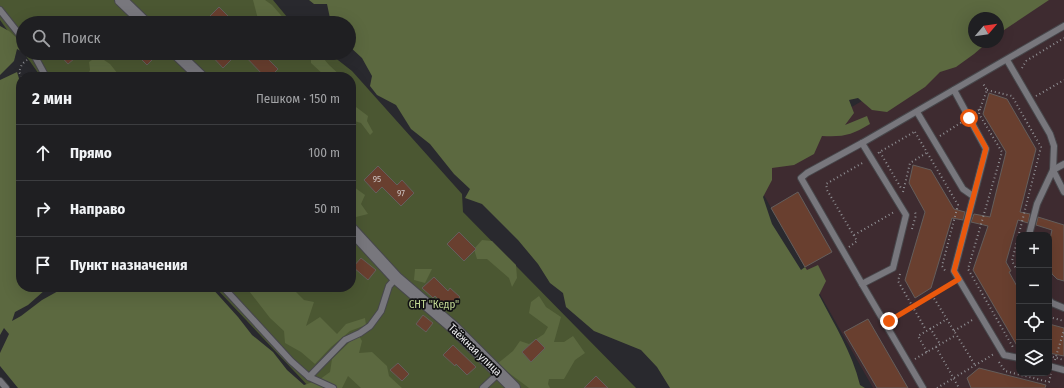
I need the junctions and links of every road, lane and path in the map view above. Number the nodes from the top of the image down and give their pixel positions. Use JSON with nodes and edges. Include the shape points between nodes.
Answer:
{"nodes":[{"id":1,"x":121,"y":0,"type":"edge"},
{"id":2,"x":0,"y":10,"type":"edge"},
{"id":3,"x":138,"y":16,"type":"edge"},
{"id":4,"x":1064,"y":26,"type":"edge"},
{"id":5,"x":16,"y":30,"type":"edge"},
{"id":6,"x":1064,"y":38,"type":"edge"},
{"id":7,"x":26,"y":60,"type":"edge"},
{"id":8,"x":38,"y":60,"type":"edge"},
{"id":9,"x":183,"y":60,"type":"edge"},
{"id":10,"x":1006,"y":60,"type":"junction"},
{"id":11,"x":1022,"y":69,"type":"dead end"},
{"id":12,"x":19,"y":72,"type":"edge"},
{"id":13,"x":44,"y":72,"type":"edge"},
{"id":14,"x":196,"y":72,"type":"edge"},
{"id":15,"x":1064,"y":80,"type":"edge"},
{"id":16,"x":954,"y":90,"type":"junction"},
{"id":17,"x":987,"y":90,"type":"dead end"},
{"id":18,"x":1033,"y":90,"type":"dead end"},
{"id":19,"x":1036,"y":96,"type":"junction"},
{"id":20,"x":1030,"y":100,"type":"junction"},
{"id":21,"x":980,"y":109,"type":"dead end"},
{"id":22,"x":916,"y":112,"type":"junction"},
{"id":23,"x":924,"y":125,"type":"junction"},
{"id":24,"x":915,"y":132,"type":"junction"},
{"id":25,"x":862,"y":143,"type":"junction"},
{"id":26,"x":928,"y":152,"type":"junction"},
{"id":27,"x":871,"y":158,"type":"junction"},
{"id":28,"x":863,"y":162,"type":"junction"},
{"id":29,"x":1064,"y":164,"type":"edge"},
{"id":30,"x":868,"y":165,"type":"dead end"},
{"id":31,"x":1053,"y":170,"type":"junction"},
{"id":32,"x":903,"y":192,"type":"dead end"},
{"id":33,"x":1064,"y":192,"type":"edge"},
{"id":34,"x":974,"y":196,"type":"junction"},
{"id":35,"x":898,"y":218,"type":"dead end"},
{"id":36,"x":1030,"y":232,"type":"edge"},
{"id":37,"x":356,"y":234,"type":"edge"},
{"id":38,"x":854,"y":235,"type":"junction"},
{"id":39,"x":848,"y":252,"type":"dead end"},
{"id":40,"x":1016,"y":268,"type":"edge"},
{"id":41,"x":949,"y":277,"type":"dead end"},
{"id":42,"x":396,"y":278,"type":"junction"},
{"id":43,"x":959,"y":279,"type":"junction"},
{"id":44,"x":952,"y":283,"type":"junction"},
{"id":45,"x":862,"y":284,"type":"junction"},
{"id":46,"x":956,"y":289,"type":"dead end"},
{"id":47,"x":228,"y":292,"type":"edge"},
{"id":48,"x":932,"y":295,"type":"junction"},
{"id":49,"x":1052,"y":303,"type":"edge"},
{"id":50,"x":1064,"y":308,"type":"edge"},
{"id":51,"x":1052,"y":318,"type":"edge"},
{"id":52,"x":946,"y":319,"type":"junction"},
{"id":53,"x":1064,"y":321,"type":"edge"},
{"id":54,"x":885,"y":323,"type":"junction"},
{"id":55,"x":977,"y":324,"type":"dead end"},
{"id":56,"x":930,"y":328,"type":"junction"},
{"id":57,"x":1064,"y":330,"type":"edge"},
{"id":58,"x":954,"y":331,"type":"junction"},
{"id":59,"x":956,"y":334,"type":"junction"},
{"id":60,"x":940,"y":344,"type":"junction"},
{"id":61,"x":936,"y":347,"type":"junction"},
{"id":62,"x":1016,"y":349,"type":"edge"},
{"id":63,"x":927,"y":352,"type":"junction"},
{"id":64,"x":1016,"y":357,"type":"edge"},
{"id":65,"x":1052,"y":357,"type":"edge"},
{"id":66,"x":1056,"y":358,"type":"junction"},
{"id":67,"x":1064,"y":360,"type":"edge"},
{"id":68,"x":912,"y":361,"type":"dead end"},
{"id":69,"x":975,"y":365,"type":"junction"},
{"id":70,"x":1052,"y":365,"type":"edge"},
{"id":71,"x":1052,"y":367,"type":"edge"},
{"id":72,"x":1064,"y":370,"type":"edge"},
{"id":73,"x":499,"y":373,"type":"junction"},
{"id":74,"x":1016,"y":374,"type":"edge"},
{"id":75,"x":1023,"y":376,"type":"edge"},
{"id":76,"x":1050,"y":376,"type":"edge"},
{"id":77,"x":309,"y":377,"type":"junction"},
{"id":78,"x":953,"y":378,"type":"junction"},
{"id":79,"x":0,"y":381,"type":"edge"},
{"id":80,"x":6,"y":388,"type":"edge"},
{"id":81,"x":333,"y":388,"type":"edge"},
{"id":82,"x":483,"y":388,"type":"edge"},
{"id":83,"x":514,"y":388,"type":"edge"},
{"id":84,"x":923,"y":388,"type":"edge"},
{"id":85,"x":937,"y":388,"type":"edge"},
{"id":86,"x":959,"y":388,"type":"edge"}],
"edges":[{"from":1,"to":3,"type":"street"},
{"from":2,"to":5,"type":"lane"},
{"from":4,"to":10,"type":"lane"},
{"from":6,"to":11,"type":"path","via":[[1026,61]]},
{"from":7,"to":12,"type":"path"},
{"from":8,"to":13,"type":"lane"},
{"from":9,"to":14,"type":"street"},
{"from":10,"to":16,"type":"lane"},
{"from":10,"to":20,"type":"lane"},
{"from":15,"to":19,"type":"path"},
{"from":16,"to":22,"type":"lane"},
{"from":16,"to":34,"type":"lane","via":[[986,148]]},
{"from":17,"to":40,"type":"path","via":[[1012,96],[1041,147],[1012,261]]},
{"from":18,"to":19,"type":"path"},
{"from":19,"to":20,"type":"path"},
{"from":20,"to":31,"type":"lane","via":[[1050,134],[1054,146]]},
{"from":21,"to":62,"type":"path","via":[[979,114],[1002,152],[968,269]]},
{"from":22,"to":23,"type":"lane"},
{"from":22,"to":25,"type":"lane"},
{"from":23,"to":24,"type":"path"},
{"from":23,"to":34,"type":"lane","via":[[963,189]]},
{"from":24,"to":26,"type":"path"},
{"from":24,"to":27,"type":"path"},
{"from":25,"to":27,"type":"lane"},
{"from":25,"to":45,"type":"lane","via":[[801,178]]},
{"from":26,"to":32,"type":"path","via":[[910,163]]},
{"from":26,"to":41,"type":"path","via":[[958,205],[942,266]]},
{"from":27,"to":28,"type":"path"},
{"from":27,"to":45,"type":"lane","via":[[906,215],[893,268]]},
{"from":28,"to":30,"type":"path"},
{"from":28,"to":38,"type":"path","via":[[826,184],[827,190]]},
{"from":29,"to":31,"type":"lane"},
{"from":31,"to":33,"type":"lane"},
{"from":31,"to":36,"type":"lane","via":[[1038,204]]},
{"from":34,"to":43,"type":"lane","via":[[954,271]]},
{"from":35,"to":38,"type":"path","via":[[894,212]]},
{"from":37,"to":42,"type":"street","name":"Таёжная улица"},
{"from":38,"to":39,"type":"path","via":[[857,241],[849,246]]},
{"from":42,"to":73,"type":"street","name":"Таёжная улица"},
{"from":42,"to":77,"type":"lane","via":[[390,286],[381,311],[370,326],[345,340]]},
{"from":43,"to":44,"type":"path"},
{"from":43,"to":64,"type":"lane","via":[[1004,355]]},
{"from":44,"to":46,"type":"path"},
{"from":44,"to":48,"type":"path"},
{"from":45,"to":54,"type":"lane"},
{"from":47,"to":77,"type":"lane"},
{"from":48,"to":52,"type":"path"},
{"from":48,"to":54,"type":"path"},
{"from":49,"to":50,"type":"lane"},
{"from":51,"to":53,"type":"path"},
{"from":52,"to":56,"type":"path"},
{"from":52,"to":58,"type":"path"},
{"from":54,"to":84,"type":"lane"},
{"from":55,"to":58,"type":"path","via":[[974,319]]},
{"from":56,"to":60,"type":"path"},
{"from":56,"to":63,"type":"path","via":[[918,336]]},
{"from":57,"to":66,"type":"path"},
{"from":58,"to":59,"type":"path"},
{"from":59,"to":60,"type":"path"},
{"from":59,"to":69,"type":"path"},
{"from":60,"to":61,"type":"path"},
{"from":61,"to":63,"type":"path"},
{"from":61,"to":78,"type":"path"},
{"from":63,"to":68,"type":"path"},
{"from":65,"to":66,"type":"path"},
{"from":66,"to":67,"type":"path"},
{"from":66,"to":70,"type":"path"},
{"from":69,"to":74,"type":"path","via":[[994,354],[1005,372]]},
{"from":69,"to":78,"type":"path"},
{"from":71,"to":72,"type":"lane"},
{"from":73,"to":82,"type":"lane"},
{"from":73,"to":83,"type":"street","name":"Таёжная улица"},
{"from":75,"to":76,"type":"path","via":[[1049,382]]},
{"from":77,"to":81,"type":"lane"},
{"from":78,"to":85,"type":"path"},
{"from":78,"to":86,"type":"path"},
{"from":79,"to":80,"type":"lane"}]}
